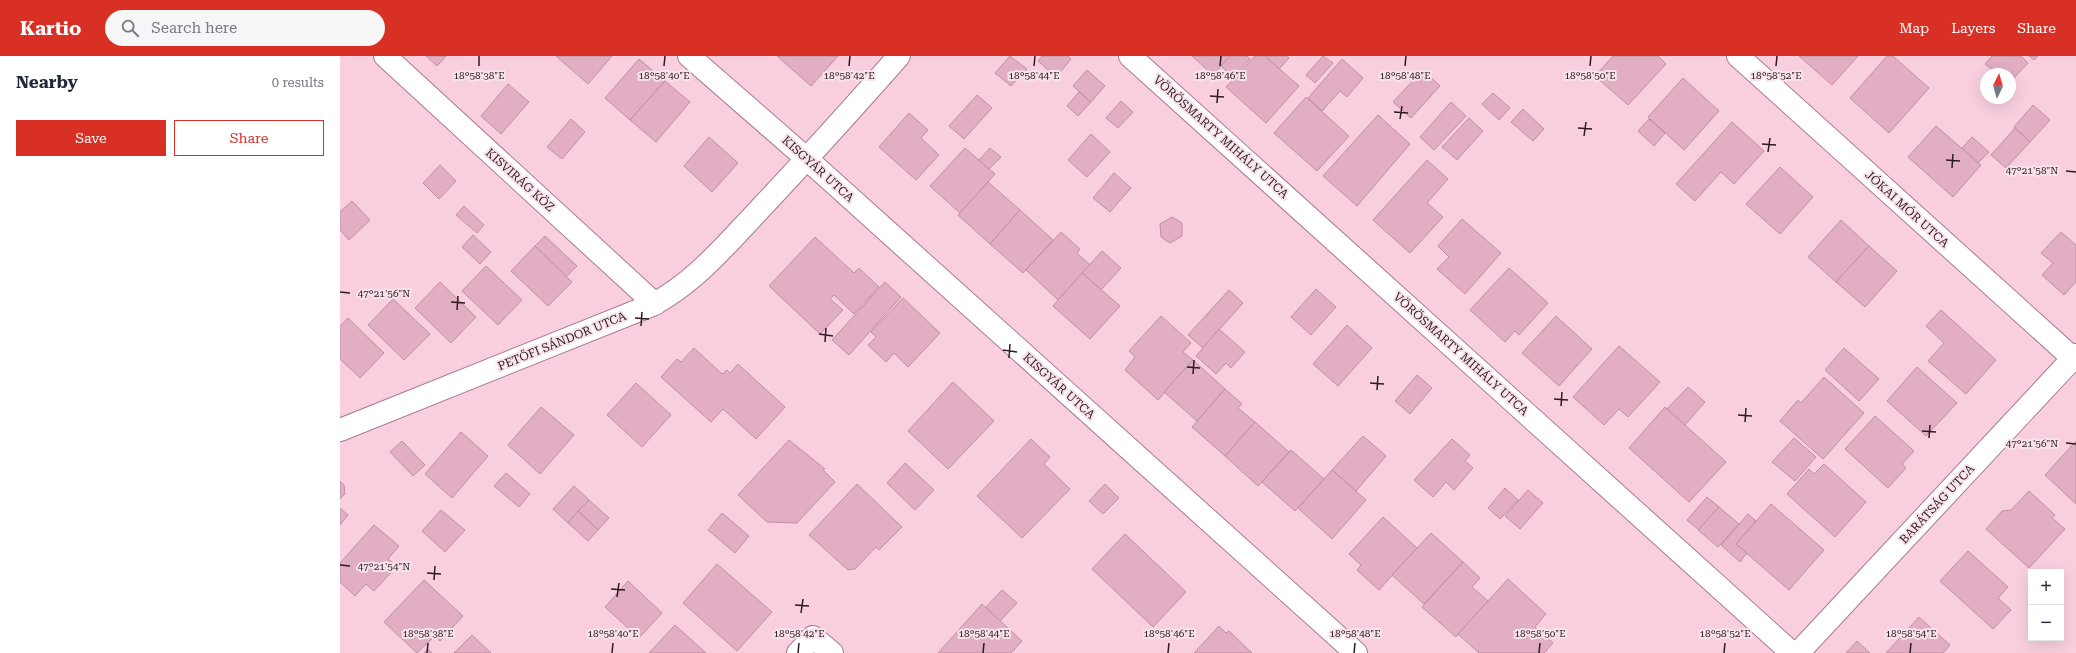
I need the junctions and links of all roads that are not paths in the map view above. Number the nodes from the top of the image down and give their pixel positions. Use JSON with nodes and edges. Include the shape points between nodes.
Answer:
{"nodes":[{"id":1,"x":385,"y":56,"type":"edge"},
{"id":2,"x":689,"y":56,"type":"edge"},
{"id":3,"x":900,"y":56,"type":"edge"},
{"id":4,"x":1130,"y":56,"type":"edge"},
{"id":5,"x":1738,"y":56,"type":"edge"},
{"id":6,"x":807,"y":159,"type":"junction"},
{"id":7,"x":656,"y":304,"type":"junction"},
{"id":8,"x":2075,"y":358,"type":"edge"},
{"id":9,"x":340,"y":430,"type":"edge"},
{"id":10,"x":798,"y":653,"type":"edge"},
{"id":11,"x":832,"y":653,"type":"edge"},
{"id":12,"x":1356,"y":653,"type":"edge"},
{"id":13,"x":1792,"y":653,"type":"edge"},
{"id":14,"x":1798,"y":653,"type":"edge"}],
"edges":[{"from":1,"to":7,"type":"street","name":"KISVIRÁG KÖZ"},
{"from":2,"to":6,"type":"street","name":"KISGYÁR UTCA"},
{"from":3,"to":6,"type":"street","name":"PETŐFI SÁNDOR UTCA"},
{"from":4,"to":13,"type":"street","name":"VÖRÖSMARTY MIHÁLY UTCA"},
{"from":5,"to":8,"type":"street","name":"JÓKAI MÓR UTCA"},
{"from":6,"to":7,"type":"street","name":"PETŐFI SÁNDOR UTCA","via":[[700,272],[679,290]]},
{"from":6,"to":12,"type":"street","name":"KISGYÁR UTCA"},
{"from":7,"to":9,"type":"street","name":"PETŐFI SÁNDOR UTCA"},
{"from":8,"to":14,"type":"street","name":"BARÁTSÁG UTCA"},
{"from":10,"to":11,"type":"street","via":[[813,637]]}]}
